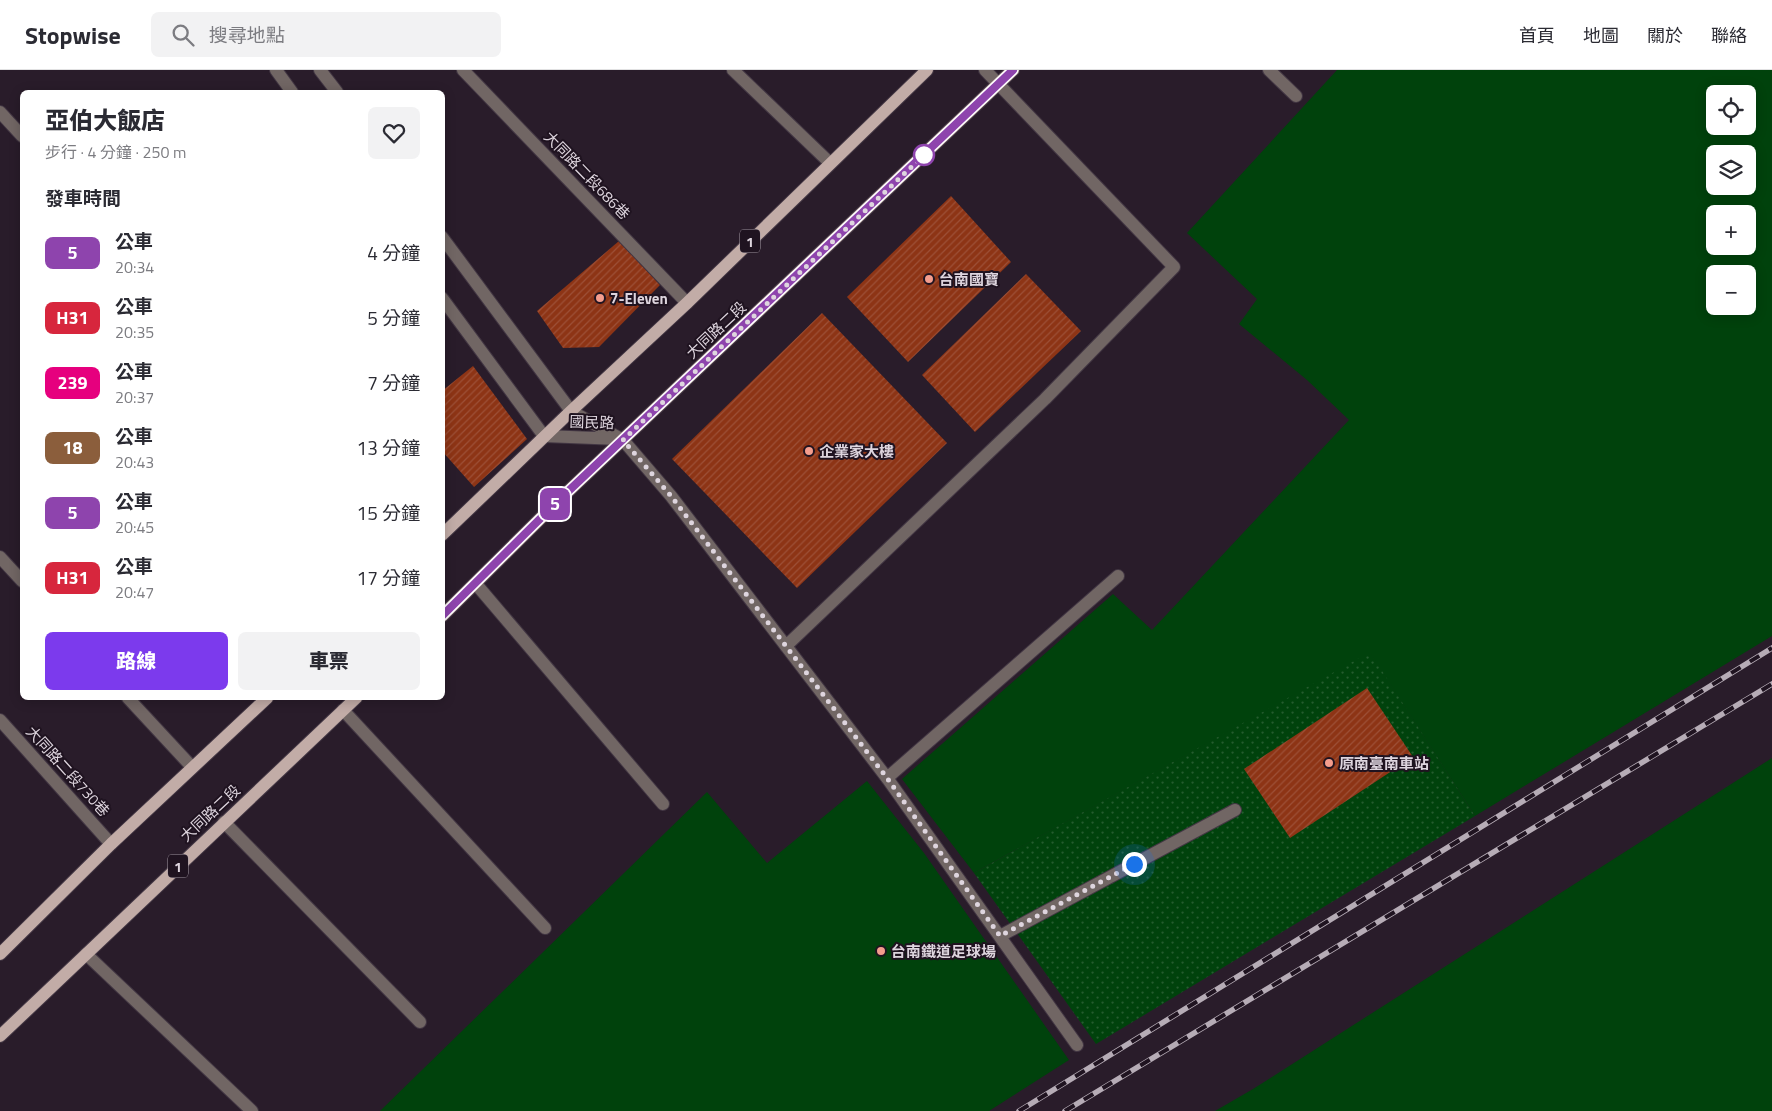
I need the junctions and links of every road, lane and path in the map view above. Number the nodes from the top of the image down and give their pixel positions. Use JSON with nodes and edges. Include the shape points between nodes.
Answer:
{"nodes":[{"id":1,"x":276,"y":70,"type":"edge"},
{"id":2,"x":320,"y":70,"type":"edge"},
{"id":3,"x":463,"y":70,"type":"edge"},
{"id":4,"x":733,"y":70,"type":"edge"},
{"id":5,"x":927,"y":70,"type":"edge"},
{"id":6,"x":985,"y":70,"type":"edge"},
{"id":7,"x":1013,"y":70,"type":"edge"},
{"id":8,"x":1269,"y":70,"type":"edge"},
{"id":9,"x":999,"y":84,"type":"junction"},
{"id":10,"x":291,"y":90,"type":"edge"},
{"id":11,"x":335,"y":90,"type":"edge"},
{"id":12,"x":1296,"y":96,"type":"dead end"},
{"id":13,"x":0,"y":112,"type":"edge"},
{"id":14,"x":20,"y":134,"type":"edge"},
{"id":15,"x":830,"y":163,"type":"junction"},
{"id":16,"x":445,"y":241,"type":"edge"},
{"id":17,"x":445,"y":302,"type":"edge"},
{"id":18,"x":687,"y":303,"type":"junction"},
{"id":19,"x":571,"y":411,"type":"junction"},
{"id":20,"x":544,"y":436,"type":"junction"},
{"id":21,"x":623,"y":440,"type":"junction"},
{"id":22,"x":445,"y":532,"type":"edge"},
{"id":23,"x":0,"y":557,"type":"edge"},
{"id":24,"x":1118,"y":576,"type":"dead end"},
{"id":25,"x":20,"y":580,"type":"edge"},
{"id":26,"x":476,"y":584,"type":"junction"},
{"id":27,"x":445,"y":613,"type":"edge"},
{"id":28,"x":786,"y":646,"type":"junction"},
{"id":29,"x":130,"y":700,"type":"edge"},
{"id":30,"x":266,"y":700,"type":"edge"},
{"id":31,"x":354,"y":700,"type":"edge"},
{"id":32,"x":343,"y":710,"type":"junction"},
{"id":33,"x":0,"y":720,"type":"edge"},
{"id":34,"x":192,"y":767,"type":"junction"},
{"id":35,"x":887,"y":778,"type":"junction"},
{"id":36,"x":663,"y":804,"type":"dead end"},
{"id":37,"x":1235,"y":810,"type":"dead end"},
{"id":38,"x":224,"y":822,"type":"junction"},
{"id":39,"x":111,"y":844,"type":"junction"},
{"id":40,"x":545,"y":928,"type":"dead end"},
{"id":41,"x":1000,"y":936,"type":"junction"},
{"id":42,"x":0,"y":954,"type":"edge"},
{"id":43,"x":86,"y":954,"type":"junction"},
{"id":44,"x":420,"y":1022,"type":"dead end"},
{"id":45,"x":0,"y":1036,"type":"edge"},
{"id":46,"x":1077,"y":1045,"type":"dead end"},
{"id":47,"x":252,"y":1111,"type":"edge"}],
"edges":[{"from":1,"to":10,"type":"street"},
{"from":2,"to":11,"type":"street"},
{"from":3,"to":18,"type":"street","name":"大同路二段686巷"},
{"from":4,"to":15,"type":"street"},
{"from":5,"to":15,"type":"main road","number":"1"},
{"from":6,"to":9,"type":"street"},
{"from":7,"to":9,"type":"main road","name":"大同路二段"},
{"from":8,"to":12,"type":"street"},
{"from":9,"to":21,"type":"main road","name":"大同路二段"},
{"from":9,"to":28,"type":"street","via":[[1174,267],[1045,399]]},
{"from":13,"to":14,"type":"street"},
{"from":15,"to":18,"type":"main road","number":"1"},
{"from":16,"to":19,"type":"street","name":"國民路"},
{"from":17,"to":20,"type":"street"},
{"from":18,"to":19,"type":"main road","number":"1"},
{"from":19,"to":20,"type":"main road","number":"1"},
{"from":19,"to":21,"type":"street","name":"國民路"},
{"from":20,"to":21,"type":"street","name":"國民路"},
{"from":20,"to":22,"type":"main road","number":"1"},
{"from":21,"to":26,"type":"main road","name":"大同路二段"},
{"from":21,"to":28,"type":"street","via":[[671,496]]},
{"from":23,"to":25,"type":"street"},
{"from":24,"to":35,"type":"street"},
{"from":26,"to":27,"type":"main road","name":"大同路二段"},
{"from":26,"to":36,"type":"street"},
{"from":28,"to":35,"type":"street"},
{"from":29,"to":34,"type":"street"},
{"from":30,"to":34,"type":"main road"},
{"from":31,"to":32,"type":"main road","name":"大同路二段","number":"1"},
{"from":32,"to":38,"type":"main road","name":"大同路二段","number":"1"},
{"from":32,"to":40,"type":"street"},
{"from":33,"to":39,"type":"street","name":"大同路二段730巷"},
{"from":34,"to":39,"type":"main road"},
{"from":35,"to":41,"type":"street"},
{"from":37,"to":41,"type":"street"},
{"from":38,"to":43,"type":"main road","name":"大同路二段","number":"1"},
{"from":38,"to":44,"type":"street"},
{"from":39,"to":42,"type":"main road"},
{"from":41,"to":46,"type":"street"},
{"from":43,"to":45,"type":"main road","name":"大同路二段","number":"1"},
{"from":43,"to":47,"type":"street"}]}
